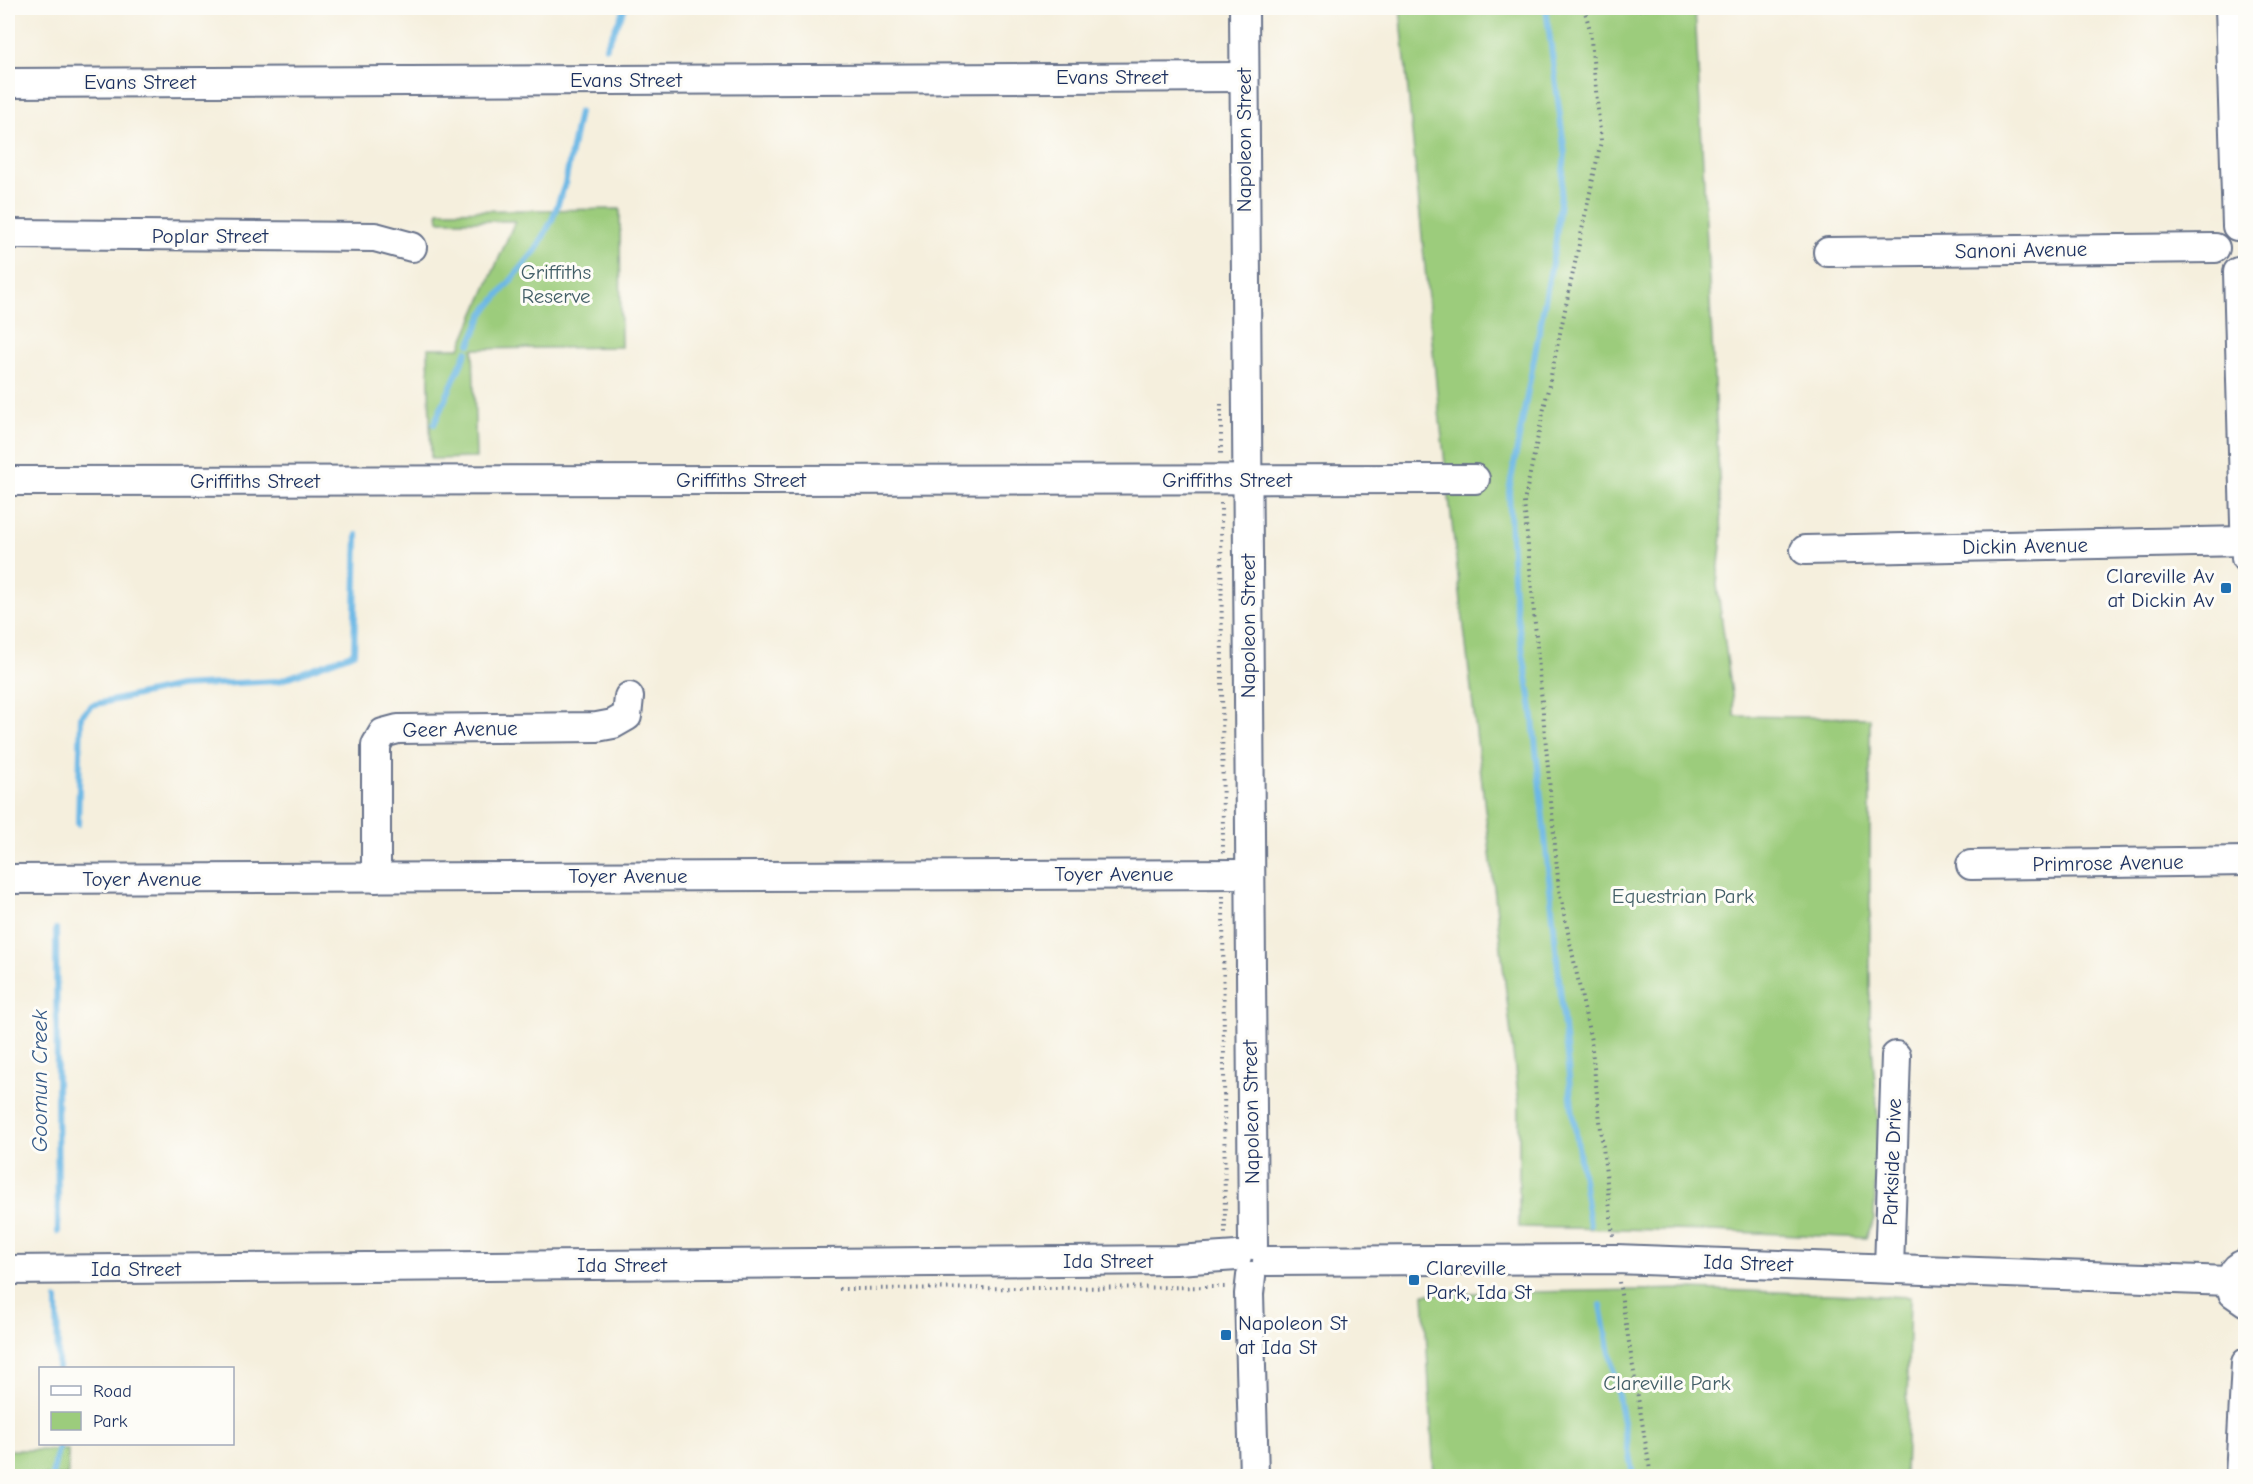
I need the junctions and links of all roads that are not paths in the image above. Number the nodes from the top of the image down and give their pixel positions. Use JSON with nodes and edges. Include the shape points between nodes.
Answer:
{"nodes":[{"id":1,"x":1244,"y":8,"type":"edge"},
{"id":2,"x":2230,"y":8,"type":"edge"},
{"id":3,"x":1244,"y":77,"type":"junction"},
{"id":4,"x":8,"y":83,"type":"edge"},
{"id":5,"x":2241,"y":227,"type":"edge"},
{"id":6,"x":8,"y":234,"type":"edge"},
{"id":7,"x":412,"y":246,"type":"dead end"},
{"id":8,"x":2215,"y":248,"type":"junction"},
{"id":9,"x":1828,"y":252,"type":"dead end"},
{"id":10,"x":2242,"y":272,"type":"edge"},
{"id":11,"x":1475,"y":479,"type":"dead end"},
{"id":12,"x":1234,"y":480,"type":"junction"},
{"id":13,"x":8,"y":481,"type":"edge"},
{"id":14,"x":2245,"y":541,"type":"edge"},
{"id":15,"x":1805,"y":550,"type":"dead end"},
{"id":16,"x":2246,"y":558,"type":"edge"},
{"id":17,"x":629,"y":697,"type":"dead end"},
{"id":18,"x":2246,"y":861,"type":"edge"},
{"id":19,"x":1971,"y":865,"type":"dead end"},
{"id":20,"x":1236,"y":874,"type":"junction"},
{"id":21,"x":376,"y":878,"type":"junction"},
{"id":22,"x":8,"y":879,"type":"edge"},
{"id":23,"x":1896,"y":1056,"type":"dead end"},
{"id":24,"x":1246,"y":1255,"type":"junction"},
{"id":25,"x":1889,"y":1268,"type":"junction"},
{"id":26,"x":8,"y":1270,"type":"edge"},
{"id":27,"x":2240,"y":1282,"type":"edge"},
{"id":28,"x":2246,"y":1363,"type":"edge"},
{"id":29,"x":1254,"y":1476,"type":"edge"},
{"id":30,"x":2240,"y":1476,"type":"edge"}],
"edges":[{"from":1,"to":3,"type":"street","name":"Napoleon Street"},
{"from":2,"to":5,"type":"street"},
{"from":3,"to":4,"type":"street","name":"Evans Street"},
{"from":3,"to":12,"type":"street","name":"Napoleon Street"},
{"from":5,"to":8,"type":"street","via":[[2219,235]]},
{"from":6,"to":7,"type":"street","name":"Poplar Street","via":[[375,237]]},
{"from":8,"to":9,"type":"street","name":"Sanoni Avenue"},
{"from":8,"to":10,"type":"street","via":[[2224,268]]},
{"from":10,"to":14,"type":"street"},
{"from":11,"to":12,"type":"street","name":"Griffiths Street"},
{"from":12,"to":13,"type":"street","name":"Griffiths Street"},
{"from":12,"to":20,"type":"street","name":"Napoleon Street"},
{"from":14,"to":15,"type":"street","name":"Dickin Avenue"},
{"from":14,"to":16,"type":"street"},
{"from":17,"to":21,"type":"street","name":"Geer Avenue","via":[[627,716],[597,727],[398,729],[383,733],[376,744]]},
{"from":18,"to":19,"type":"street","name":"Primrose Avenue"},
{"from":20,"to":21,"type":"street","name":"Toyer Avenue"},
{"from":20,"to":24,"type":"street","name":"Napoleon Street"},
{"from":21,"to":22,"type":"street","name":"Toyer Avenue"},
{"from":23,"to":25,"type":"street","name":"Parkside Drive"},
{"from":24,"to":25,"type":"street","name":"Ida Street","via":[[1615,1259]]},
{"from":24,"to":26,"type":"street","name":"Ida Street","via":[[1177,1260]]},
{"from":24,"to":29,"type":"street","name":"Napoleon Street"},
{"from":25,"to":27,"type":"street","name":"Ida Street"},
{"from":28,"to":30,"type":"street"}]}
